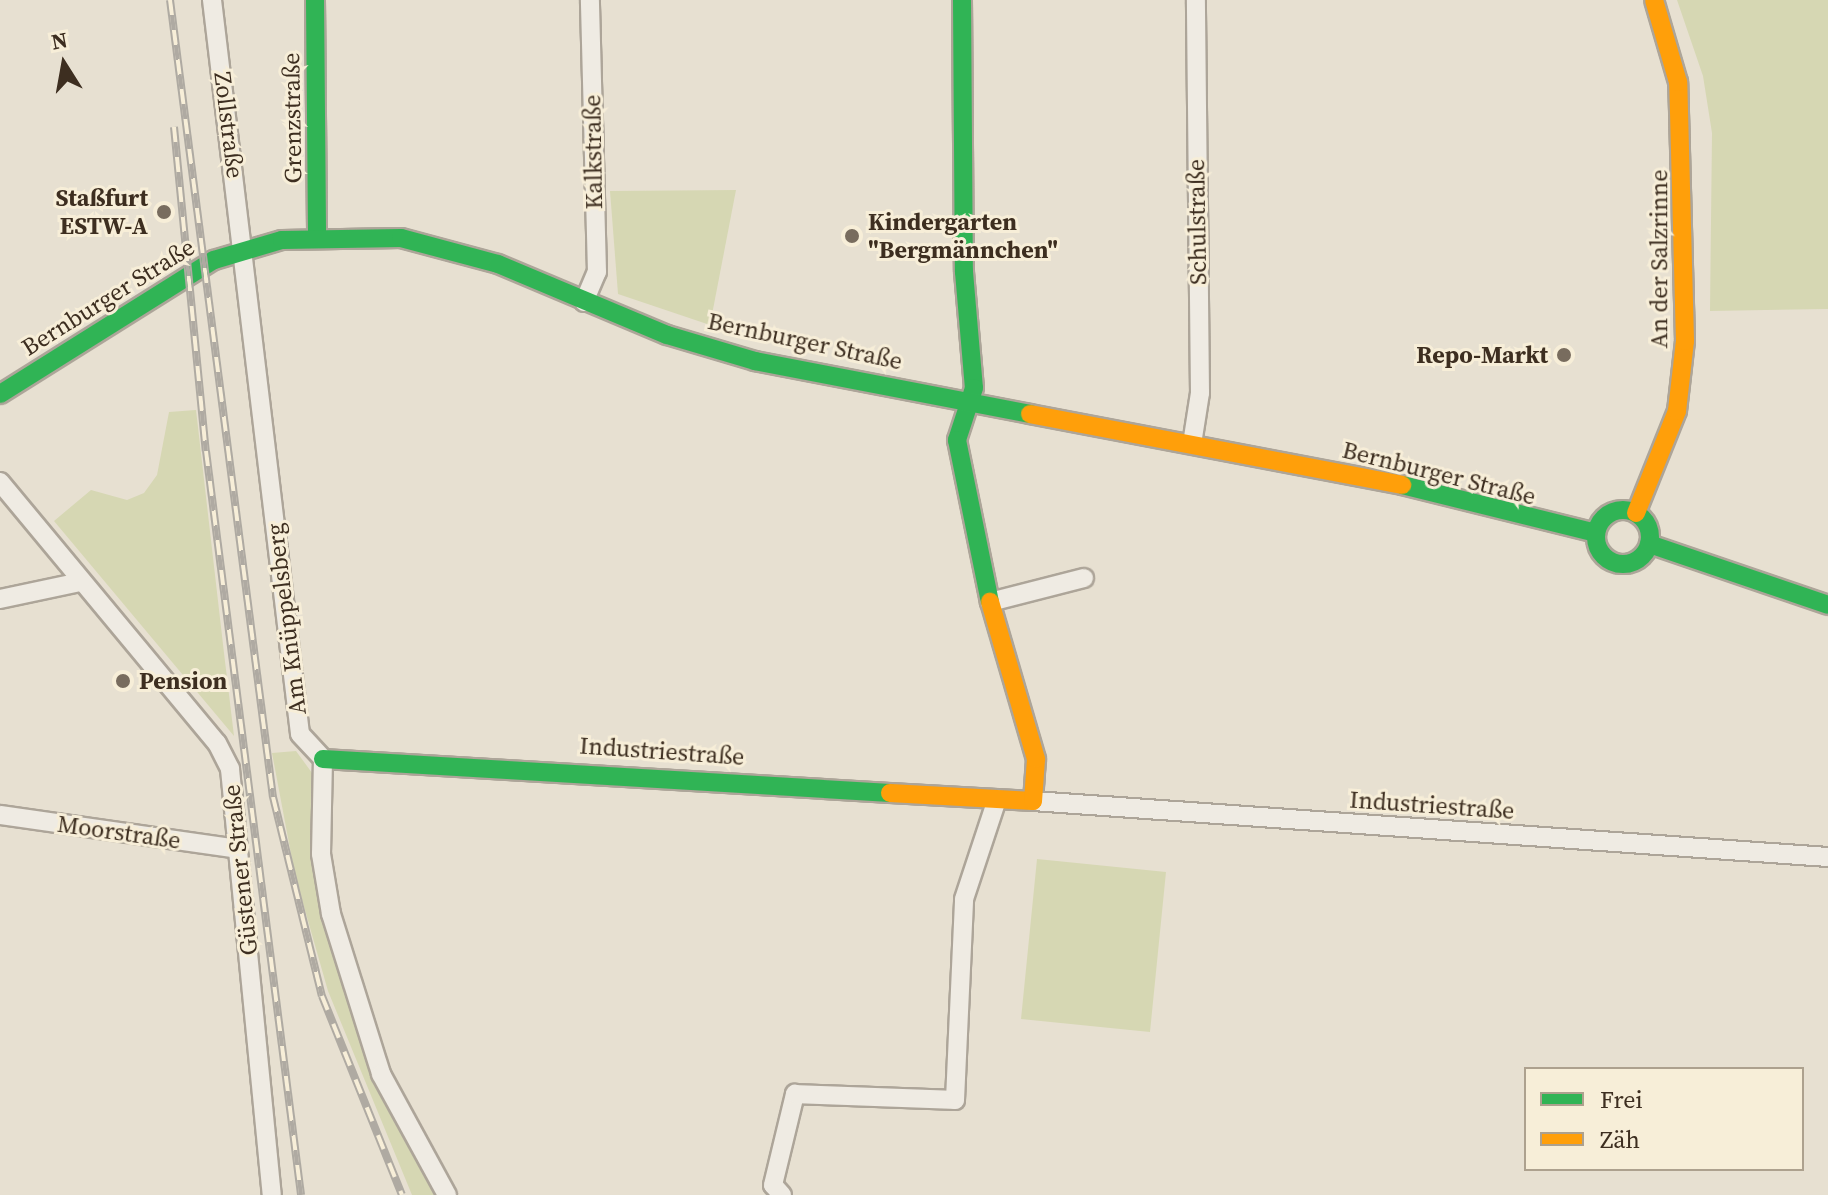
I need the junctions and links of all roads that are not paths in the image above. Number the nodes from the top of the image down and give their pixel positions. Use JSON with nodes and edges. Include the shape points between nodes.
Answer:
{"nodes":[{"id":1,"x":212,"y":0,"type":"edge"},
{"id":2,"x":315,"y":0,"type":"edge"},
{"id":3,"x":590,"y":0,"type":"edge"},
{"id":4,"x":962,"y":0,"type":"edge"},
{"id":5,"x":1196,"y":0,"type":"edge"},
{"id":6,"x":1654,"y":0,"type":"edge"},
{"id":7,"x":317,"y":236,"type":"junction"},
{"id":8,"x":241,"y":250,"type":"junction"},
{"id":9,"x":584,"y":302,"type":"junction"},
{"id":10,"x":0,"y":394,"type":"edge"},
{"id":11,"x":971,"y":399,"type":"junction"},
{"id":12,"x":1192,"y":444,"type":"junction"},
{"id":13,"x":0,"y":482,"type":"edge"},
{"id":14,"x":1636,"y":513,"type":"junction"},
{"id":15,"x":1596,"y":533,"type":"junction"},
{"id":16,"x":1649,"y":544,"type":"junction"},
{"id":17,"x":1084,"y":578,"type":"dead end"},
{"id":18,"x":80,"y":582,"type":"junction"},
{"id":19,"x":0,"y":599,"type":"edge"},
{"id":20,"x":990,"y":602,"type":"junction"},
{"id":21,"x":1828,"y":605,"type":"edge"},
{"id":22,"x":323,"y":759,"type":"junction"},
{"id":23,"x":997,"y":799,"type":"junction"},
{"id":24,"x":1033,"y":801,"type":"junction"},
{"id":25,"x":0,"y":815,"type":"edge"},
{"id":26,"x":238,"y":849,"type":"junction"},
{"id":27,"x":1828,"y":857,"type":"edge"},
{"id":28,"x":272,"y":1195,"type":"edge"},
{"id":29,"x":447,"y":1195,"type":"edge"},
{"id":30,"x":782,"y":1195,"type":"edge"}],
"edges":[{"from":1,"to":8,"type":"street","name":"Zollstraße"},
{"from":2,"to":7,"type":"main road","name":"Grenzstraße"},
{"from":3,"to":9,"type":"street","name":"Kalkstraße","via":[[597,272]]},
{"from":4,"to":11,"type":"main road"},
{"from":5,"to":12,"type":"street","name":"Schulstraße","via":[[1200,393]]},
{"from":6,"to":14,"type":"main road","name":"An der Salzrinne","via":[[1678,82],[1685,341],[1677,411]]},
{"from":7,"to":8,"type":"main road","name":"Bernburger Straße"},
{"from":7,"to":9,"type":"main road","name":"Bernburger Straße","via":[[443,246]]},
{"from":8,"to":10,"type":"main road","name":"Bernburger Straße","via":[[188,272]]},
{"from":8,"to":22,"type":"street","name":"Am Knüppelsberg","via":[[300,734]]},
{"from":9,"to":11,"type":"main road","name":"Bernburger Straße","via":[[755,361]]},
{"from":11,"to":12,"type":"main road","name":"Bernburger Straße"},
{"from":11,"to":20,"type":"main road","via":[[957,440]]},
{"from":12,"to":15,"type":"main road","name":"Bernburger Straße"},
{"from":13,"to":18,"type":"street","name":"Güstener Straße"},
{"from":14,"to":15,"type":"main road","via":[[1611,513]]},
{"from":14,"to":16,"type":"main road","via":[[1646,523]]},
{"from":15,"to":16,"type":"main road","via":[[1602,555],[1615,563],[1632,563]]},
{"from":16,"to":21,"type":"main road"},
{"from":17,"to":20,"type":"street"},
{"from":18,"to":19,"type":"street"},
{"from":18,"to":26,"type":"street","name":"Güstener Straße","via":[[217,743],[230,769]]},
{"from":20,"to":24,"type":"main road","via":[[1036,759]]},
{"from":22,"to":23,"type":"main road","name":"Industriestraße"},
{"from":22,"to":29,"type":"street","via":[[321,854],[353,997],[381,1074]]},
{"from":23,"to":24,"type":"main road","name":"Industriestraße"},
{"from":23,"to":30,"type":"street","via":[[964,899],[955,1100],[795,1094],[773,1185]]},
{"from":24,"to":27,"type":"street","name":"Industriestraße"},
{"from":25,"to":26,"type":"street","name":"Moorstraße"},
{"from":26,"to":28,"type":"street","name":"Güstener Straße"}]}
